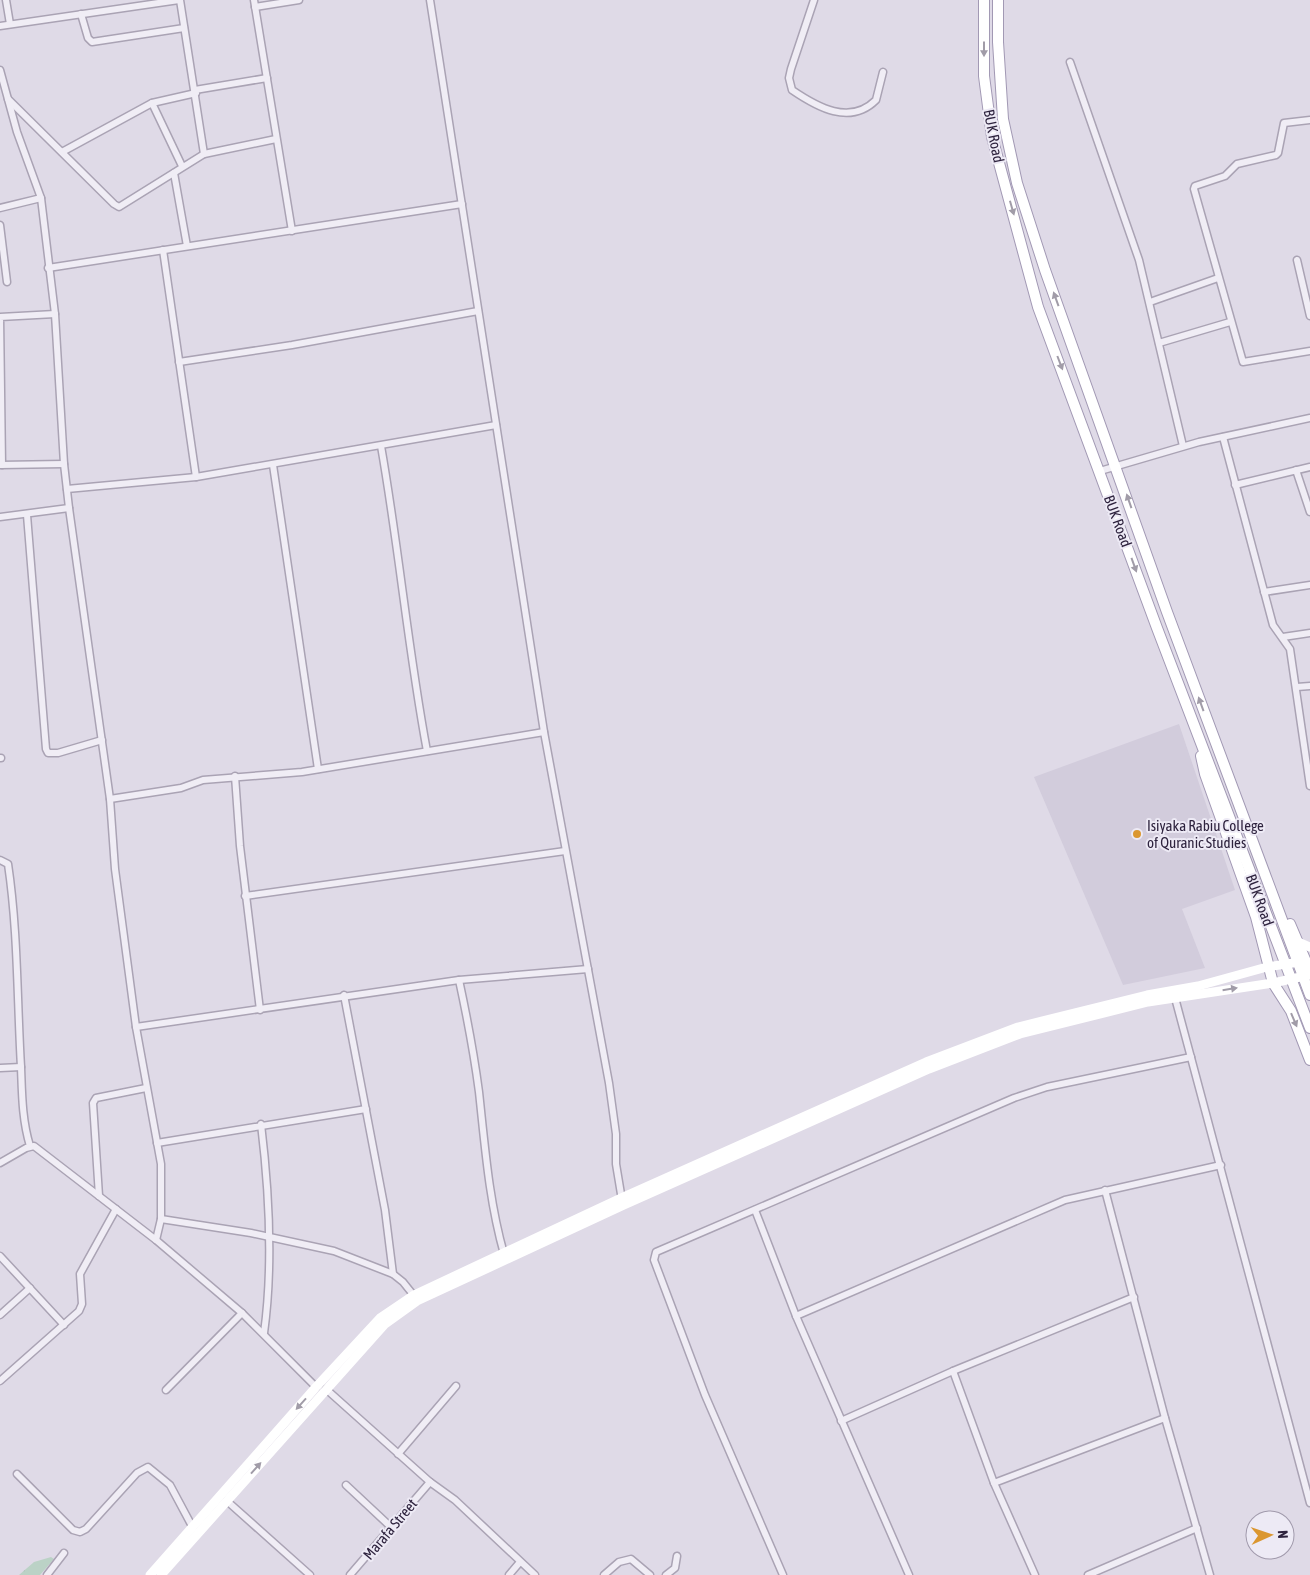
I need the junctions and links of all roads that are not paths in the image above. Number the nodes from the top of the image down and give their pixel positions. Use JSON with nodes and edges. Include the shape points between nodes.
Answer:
{"nodes":[{"id":1,"x":6,"y":0,"type":"edge"},
{"id":2,"x":180,"y":0,"type":"edge"},
{"id":3,"x":299,"y":0,"type":"edge"},
{"id":4,"x":430,"y":0,"type":"edge"},
{"id":5,"x":814,"y":0,"type":"edge"},
{"id":6,"x":984,"y":0,"type":"edge"},
{"id":7,"x":998,"y":0,"type":"edge"},
{"id":8,"x":254,"y":3,"type":"edge"},
{"id":9,"x":81,"y":14,"type":"junction"},
{"id":10,"x":10,"y":24,"type":"junction"},
{"id":11,"x":0,"y":26,"type":"edge"},
{"id":12,"x":184,"y":28,"type":"junction"},
{"id":13,"x":1070,"y":62,"type":"dead end"},
{"id":14,"x":0,"y":70,"type":"edge"},
{"id":15,"x":883,"y":72,"type":"dead end"},
{"id":16,"x":267,"y":78,"type":"junction"},
{"id":17,"x":196,"y":92,"type":"junction"},
{"id":18,"x":8,"y":98,"type":"junction"},
{"id":19,"x":152,"y":103,"type":"junction"},
{"id":20,"x":1310,"y":120,"type":"edge"},
{"id":21,"x":276,"y":139,"type":"junction"},
{"id":22,"x":62,"y":152,"type":"junction"},
{"id":23,"x":204,"y":154,"type":"junction"},
{"id":24,"x":182,"y":166,"type":"junction"},
{"id":25,"x":174,"y":173,"type":"junction"},
{"id":26,"x":42,"y":198,"type":"junction"},
{"id":27,"x":462,"y":204,"type":"junction"},
{"id":28,"x":0,"y":208,"type":"edge"},
{"id":29,"x":0,"y":225,"type":"edge"},
{"id":30,"x":292,"y":231,"type":"junction"},
{"id":31,"x":1,"y":234,"type":"edge"},
{"id":32,"x":188,"y":246,"type":"junction"},
{"id":33,"x":163,"y":250,"type":"junction"},
{"id":34,"x":1297,"y":260,"type":"dead end"},
{"id":35,"x":48,"y":268,"type":"junction"},
{"id":36,"x":1218,"y":278,"type":"junction"},
{"id":37,"x":7,"y":282,"type":"dead end"},
{"id":38,"x":1150,"y":302,"type":"junction"},
{"id":39,"x":478,"y":312,"type":"junction"},
{"id":40,"x":54,"y":314,"type":"junction"},
{"id":41,"x":1310,"y":316,"type":"edge"},
{"id":42,"x":1230,"y":322,"type":"junction"},
{"id":43,"x":1159,"y":343,"type":"junction"},
{"id":44,"x":1310,"y":351,"type":"edge"},
{"id":45,"x":180,"y":362,"type":"junction"},
{"id":46,"x":1310,"y":418,"type":"edge"},
{"id":47,"x":496,"y":425,"type":"junction"},
{"id":48,"x":1223,"y":437,"type":"junction"},
{"id":49,"x":382,"y":446,"type":"junction"},
{"id":50,"x":1183,"y":446,"type":"junction"},
{"id":51,"x":64,"y":464,"type":"junction"},
{"id":52,"x":1,"y":465,"type":"edge"},
{"id":53,"x":273,"y":465,"type":"junction"},
{"id":54,"x":1116,"y":465,"type":"junction"},
{"id":55,"x":1310,"y":467,"type":"edge"},
{"id":56,"x":1100,"y":470,"type":"junction"},
{"id":57,"x":1296,"y":470,"type":"junction"},
{"id":58,"x":196,"y":477,"type":"junction"},
{"id":59,"x":1235,"y":485,"type":"junction"},
{"id":60,"x":67,"y":489,"type":"junction"},
{"id":61,"x":69,"y":508,"type":"junction"},
{"id":62,"x":1310,"y":512,"type":"edge"},
{"id":63,"x":27,"y":515,"type":"junction"},
{"id":64,"x":0,"y":517,"type":"edge"},
{"id":65,"x":1310,"y":586,"type":"edge"},
{"id":66,"x":1264,"y":592,"type":"junction"},
{"id":67,"x":1310,"y":633,"type":"edge"},
{"id":68,"x":1283,"y":637,"type":"junction"},
{"id":69,"x":1310,"y":686,"type":"edge"},
{"id":70,"x":1297,"y":687,"type":"junction"},
{"id":71,"x":1209,"y":725,"type":"junction"},
{"id":72,"x":544,"y":732,"type":"junction"},
{"id":73,"x":102,"y":740,"type":"junction"},
{"id":74,"x":1202,"y":745,"type":"junction"},
{"id":75,"x":427,"y":751,"type":"junction"},
{"id":76,"x":318,"y":769,"type":"junction"},
{"id":77,"x":235,"y":776,"type":"junction"},
{"id":78,"x":1310,"y":786,"type":"edge"},
{"id":79,"x":110,"y":798,"type":"junction"},
{"id":80,"x":566,"y":851,"type":"junction"},
{"id":81,"x":0,"y":860,"type":"edge"},
{"id":82,"x":245,"y":896,"type":"junction"},
{"id":83,"x":1298,"y":942,"type":"junction"},
{"id":84,"x":1310,"y":947,"type":"edge"},
{"id":85,"x":1309,"y":964,"type":"edge"},
{"id":86,"x":1267,"y":968,"type":"junction"},
{"id":87,"x":588,"y":969,"type":"junction"},
{"id":88,"x":1310,"y":975,"type":"edge"},
{"id":89,"x":460,"y":980,"type":"junction"},
{"id":90,"x":1273,"y":983,"type":"junction"},
{"id":91,"x":1174,"y":994,"type":"junction"},
{"id":92,"x":344,"y":995,"type":"junction"},
{"id":93,"x":1310,"y":995,"type":"edge"},
{"id":94,"x":260,"y":1010,"type":"junction"},
{"id":95,"x":136,"y":1027,"type":"junction"},
{"id":96,"x":1310,"y":1028,"type":"edge"},
{"id":97,"x":1192,"y":1057,"type":"junction"},
{"id":98,"x":1310,"y":1060,"type":"edge"},
{"id":99,"x":21,"y":1067,"type":"junction"},
{"id":100,"x":0,"y":1068,"type":"edge"},
{"id":101,"x":146,"y":1088,"type":"junction"},
{"id":102,"x":366,"y":1109,"type":"junction"},
{"id":103,"x":261,"y":1124,"type":"junction"},
{"id":104,"x":157,"y":1143,"type":"junction"},
{"id":105,"x":30,"y":1146,"type":"junction"},
{"id":106,"x":0,"y":1163,"type":"edge"},
{"id":107,"x":1221,"y":1165,"type":"junction"},
{"id":108,"x":1104,"y":1190,"type":"junction"},
{"id":109,"x":99,"y":1196,"type":"junction"},
{"id":110,"x":623,"y":1202,"type":"junction"},
{"id":111,"x":116,"y":1209,"type":"junction"},
{"id":112,"x":755,"y":1210,"type":"junction"},
{"id":113,"x":161,"y":1219,"type":"junction"},
{"id":114,"x":267,"y":1237,"type":"junction"},
{"id":115,"x":156,"y":1240,"type":"junction"},
{"id":116,"x":504,"y":1254,"type":"junction"},
{"id":117,"x":0,"y":1256,"type":"edge"},
{"id":118,"x":393,"y":1274,"type":"junction"},
{"id":119,"x":30,"y":1288,"type":"junction"},
{"id":120,"x":416,"y":1298,"type":"junction"},
{"id":121,"x":1134,"y":1298,"type":"junction"},
{"id":122,"x":242,"y":1313,"type":"junction"},
{"id":123,"x":0,"y":1315,"type":"edge"},
{"id":124,"x":796,"y":1316,"type":"junction"},
{"id":125,"x":64,"y":1325,"type":"junction"},
{"id":126,"x":264,"y":1333,"type":"junction"},
{"id":127,"x":952,"y":1371,"type":"junction"},
{"id":128,"x":0,"y":1381,"type":"edge"},
{"id":129,"x":456,"y":1386,"type":"dead end"},
{"id":130,"x":321,"y":1388,"type":"junction"},
{"id":131,"x":166,"y":1390,"type":"dead end"},
{"id":132,"x":1164,"y":1418,"type":"junction"},
{"id":133,"x":842,"y":1421,"type":"junction"},
{"id":134,"x":398,"y":1454,"type":"junction"},
{"id":135,"x":17,"y":1474,"type":"dead end"},
{"id":136,"x":430,"y":1482,"type":"junction"},
{"id":137,"x":994,"y":1483,"type":"junction"},
{"id":138,"x":346,"y":1485,"type":"dead end"},
{"id":139,"x":227,"y":1501,"type":"junction"},
{"id":140,"x":1310,"y":1503,"type":"edge"},
{"id":141,"x":193,"y":1528,"type":"junction"},
{"id":142,"x":392,"y":1528,"type":"junction"},
{"id":143,"x":1197,"y":1528,"type":"junction"},
{"id":144,"x":64,"y":1553,"type":"dead end"},
{"id":145,"x":174,"y":1555,"type":"junction"},
{"id":146,"x":677,"y":1556,"type":"dead end"},
{"id":147,"x":520,"y":1562,"type":"junction"},
{"id":148,"x":47,"y":1575,"type":"edge"},
{"id":149,"x":150,"y":1575,"type":"edge"},
{"id":150,"x":160,"y":1575,"type":"edge"},
{"id":151,"x":310,"y":1575,"type":"edge"},
{"id":152,"x":350,"y":1575,"type":"edge"},
{"id":153,"x":508,"y":1575,"type":"edge"},
{"id":154,"x":535,"y":1575,"type":"edge"},
{"id":155,"x":604,"y":1575,"type":"edge"},
{"id":156,"x":650,"y":1575,"type":"edge"},
{"id":157,"x":666,"y":1575,"type":"edge"},
{"id":158,"x":783,"y":1575,"type":"edge"},
{"id":159,"x":909,"y":1575,"type":"edge"},
{"id":160,"x":1035,"y":1575,"type":"edge"},
{"id":161,"x":1088,"y":1575,"type":"edge"},
{"id":162,"x":1210,"y":1575,"type":"edge"}],
"edges":[{"from":1,"to":10,"type":"street"},
{"from":2,"to":9,"type":"street"},
{"from":2,"to":12,"type":"street"},
{"from":3,"to":8,"type":"street"},
{"from":4,"to":27,"type":"street"},
{"from":5,"to":15,"type":"street","via":[[791,68],[789,82],[792,90],[826,110],[858,112],[876,100]]},
{"from":6,"to":56,"type":"main road","name":"BUK Road","one_way":true,"via":[[984,76],[992,137],[1038,307]]},
{"from":54,"to":7,"type":"main road","name":"BUK Road","one_way":true,"via":[[1017,183],[1004,119]]},
{"from":8,"to":16,"type":"street"},
{"from":9,"to":10,"type":"street"},
{"from":9,"to":12,"type":"street","via":[[92,42]]},
{"from":10,"to":11,"type":"street"},
{"from":12,"to":17,"type":"street"},
{"from":13,"to":38,"type":"street","via":[[1139,260]]},
{"from":14,"to":18,"type":"street"},
{"from":16,"to":17,"type":"street"},
{"from":16,"to":21,"type":"street"},
{"from":17,"to":19,"type":"street"},
{"from":17,"to":23,"type":"street"},
{"from":18,"to":22,"type":"street"},
{"from":18,"to":26,"type":"street"},
{"from":19,"to":22,"type":"street"},
{"from":19,"to":24,"type":"street"},
{"from":20,"to":36,"type":"street","via":[[1284,123],[1276,155],[1237,164],[1225,176],[1195,186]]},
{"from":21,"to":23,"type":"street"},
{"from":21,"to":30,"type":"street"},
{"from":22,"to":25,"type":"street","via":[[119,207]]},
{"from":23,"to":24,"type":"street"},
{"from":24,"to":25,"type":"street"},
{"from":25,"to":32,"type":"street"},
{"from":26,"to":28,"type":"street"},
{"from":26,"to":35,"type":"street"},
{"from":27,"to":30,"type":"street"},
{"from":27,"to":39,"type":"street"},
{"from":29,"to":31,"type":"street"},
{"from":30,"to":32,"type":"street"},
{"from":31,"to":37,"type":"street"},
{"from":32,"to":33,"type":"street"},
{"from":33,"to":35,"type":"street"},
{"from":33,"to":45,"type":"street"},
{"from":34,"to":41,"type":"street"},
{"from":35,"to":40,"type":"street"},
{"from":36,"to":38,"type":"street"},
{"from":36,"to":42,"type":"street"},
{"from":38,"to":43,"type":"street"},
{"from":39,"to":45,"type":"street","via":[[292,346]]},
{"from":39,"to":47,"type":"street"},
{"from":40,"to":51,"type":"street"},
{"from":40,"to":52,"type":"street","via":[[0,317]]},
{"from":42,"to":43,"type":"street"},
{"from":42,"to":44,"type":"street","via":[[1243,362]]},
{"from":43,"to":50,"type":"street"},
{"from":45,"to":58,"type":"street"},
{"from":46,"to":48,"type":"street"},
{"from":47,"to":49,"type":"street"},
{"from":47,"to":72,"type":"street"},
{"from":48,"to":50,"type":"street"},
{"from":48,"to":59,"type":"street"},
{"from":49,"to":53,"type":"street"},
{"from":49,"to":75,"type":"street"},
{"from":50,"to":54,"type":"street"},
{"from":51,"to":52,"type":"street"},
{"from":51,"to":60,"type":"street"},
{"from":53,"to":58,"type":"street"},
{"from":53,"to":76,"type":"street"},
{"from":54,"to":56,"type":"street"},
{"from":71,"to":54,"type":"main road","name":"BUK Road","one_way":true},
{"from":55,"to":57,"type":"street"},
{"from":56,"to":74,"type":"main road","name":"BUK Road","one_way":true},
{"from":57,"to":59,"type":"street"},
{"from":57,"to":62,"type":"street"},
{"from":58,"to":60,"type":"street"},
{"from":59,"to":66,"type":"street"},
{"from":60,"to":61,"type":"street"},
{"from":61,"to":63,"type":"street"},
{"from":61,"to":73,"type":"street"},
{"from":63,"to":64,"type":"street"},
{"from":63,"to":73,"type":"street","via":[[46,749],[48,753],[58,753]]},
{"from":65,"to":66,"type":"street"},
{"from":66,"to":68,"type":"street","via":[[1273,625]]},
{"from":67,"to":68,"type":"street"},
{"from":68,"to":70,"type":"street","via":[[1290,649]]},
{"from":69,"to":70,"type":"street"},
{"from":70,"to":78,"type":"street"},
{"from":71,"to":83,"type":"main road","via":[[1218,739]]},
{"from":71,"to":93,"type":"main road","name":"BUK Road"},
{"from":72,"to":75,"type":"street"},
{"from":72,"to":80,"type":"street"},
{"from":73,"to":79,"type":"street"},
{"from":74,"to":86,"type":"main road","via":[[1205,774],[1256,917]]},
{"from":74,"to":96,"type":"main road","name":"BUK Road"},
{"from":75,"to":76,"type":"street"},
{"from":76,"to":77,"type":"street"},
{"from":77,"to":79,"type":"street"},
{"from":77,"to":82,"type":"street"},
{"from":79,"to":95,"type":"street","via":[[115,869]]},
{"from":80,"to":82,"type":"street"},
{"from":80,"to":87,"type":"street"},
{"from":81,"to":99,"type":"street","via":[[8,864],[14,902]]},
{"from":82,"to":94,"type":"street"},
{"from":83,"to":84,"type":"main road"},
{"from":83,"to":85,"type":"main road"},
{"from":85,"to":86,"type":"main road","bridge":true},
{"from":86,"to":90,"type":"main road"},
{"from":86,"to":91,"type":"main road"},
{"from":87,"to":89,"type":"street"},
{"from":87,"to":110,"type":"street","via":[[616,1134],[616,1164]]},
{"from":88,"to":90,"type":"main road","bridge":true},
{"from":89,"to":92,"type":"street"},
{"from":89,"to":116,"type":"street","via":[[473,1050],[493,1207]]},
{"from":91,"to":90,"type":"main road","one_way":true},
{"from":90,"to":98,"type":"main road","one_way":true,"via":[[1291,1011]]},
{"from":91,"to":97,"type":"street"},
{"from":91,"to":110,"type":"main road","via":[[1082,1010],[1018,1027],[926,1062]]},
{"from":92,"to":94,"type":"street"},
{"from":92,"to":102,"type":"street"},
{"from":94,"to":95,"type":"street"},
{"from":95,"to":101,"type":"street"},
{"from":97,"to":107,"type":"street"},
{"from":97,"to":112,"type":"street","via":[[1047,1087],[928,1134]]},
{"from":99,"to":100,"type":"street"},
{"from":99,"to":105,"type":"street","via":[[24,1121]]},
{"from":101,"to":104,"type":"street"},
{"from":101,"to":109,"type":"street","via":[[96,1098],[93,1103]]},
{"from":102,"to":103,"type":"street"},
{"from":102,"to":118,"type":"street"},
{"from":103,"to":104,"type":"street"},
{"from":103,"to":114,"type":"street","via":[[268,1208]]},
{"from":104,"to":113,"type":"street","via":[[161,1164]]},
{"from":105,"to":106,"type":"street"},
{"from":105,"to":109,"type":"street"},
{"from":107,"to":108,"type":"street"},
{"from":107,"to":140,"type":"street"},
{"from":108,"to":121,"type":"street"},
{"from":108,"to":124,"type":"street","via":[[1066,1200]]},
{"from":109,"to":111,"type":"street"},
{"from":110,"to":116,"type":"main road"},
{"from":110,"to":120,"type":"main road"},
{"from":111,"to":115,"type":"street"},
{"from":111,"to":125,"type":"street","via":[[80,1274],[82,1304],[79,1312]]},
{"from":112,"to":124,"type":"street"},
{"from":112,"to":158,"type":"street","via":[[656,1252],[653,1257],[705,1395]]},
{"from":113,"to":114,"type":"street"},
{"from":113,"to":115,"type":"street"},
{"from":114,"to":118,"type":"street","via":[[334,1251]]},
{"from":114,"to":126,"type":"street"},
{"from":115,"to":122,"type":"street"},
{"from":116,"to":120,"type":"main road"},
{"from":117,"to":119,"type":"street"},
{"from":118,"to":120,"type":"street"},
{"from":119,"to":123,"type":"street"},
{"from":119,"to":125,"type":"street"},
{"from":120,"to":130,"type":"main road","via":[[380,1318]]},
{"from":121,"to":127,"type":"street"},
{"from":121,"to":132,"type":"street"},
{"from":122,"to":126,"type":"street"},
{"from":122,"to":131,"type":"street"},
{"from":124,"to":133,"type":"street"},
{"from":125,"to":128,"type":"street"},
{"from":126,"to":130,"type":"street"},
{"from":127,"to":133,"type":"street"},
{"from":127,"to":137,"type":"street"},
{"from":129,"to":134,"type":"street"},
{"from":130,"to":134,"type":"street"},
{"from":139,"to":130,"type":"main road","one_way":true},
{"from":130,"to":141,"type":"main road","one_way":true},
{"from":132,"to":137,"type":"street"},
{"from":132,"to":143,"type":"street"},
{"from":133,"to":159,"type":"street"},
{"from":134,"to":136,"type":"street"},
{"from":135,"to":141,"type":"street","via":[[73,1530],[80,1532],[138,1473],[148,1467],[170,1485]]},
{"from":136,"to":142,"type":"street","name":"Marafa Street"},
{"from":136,"to":147,"type":"street","via":[[455,1500]]},
{"from":137,"to":160,"type":"street"},
{"from":138,"to":142,"type":"street"},
{"from":139,"to":145,"type":"main road"},
{"from":139,"to":151,"type":"street"},
{"from":141,"to":145,"type":"main road"},
{"from":142,"to":152,"type":"street","name":"Marafa Street"},
{"from":143,"to":161,"type":"street"},
{"from":143,"to":162,"type":"street"},
{"from":144,"to":148,"type":"street"},
{"from":145,"to":149,"type":"main road"},
{"from":145,"to":150,"type":"main road"},
{"from":146,"to":157,"type":"street","via":[[675,1568]]},
{"from":147,"to":153,"type":"street"},
{"from":147,"to":154,"type":"street"},
{"from":155,"to":156,"type":"street","via":[[620,1562],[631,1559]]}]}
